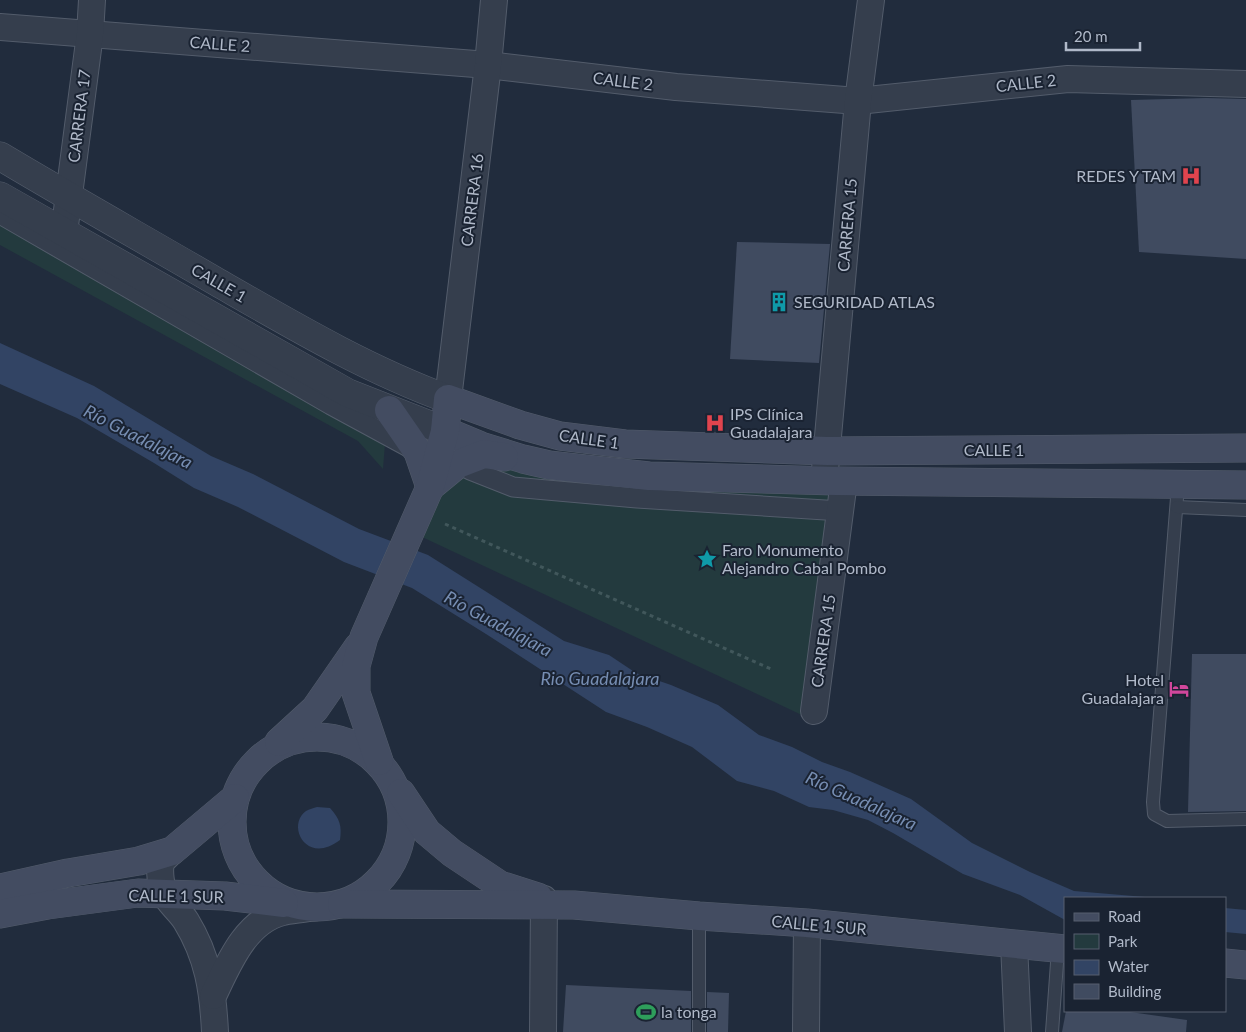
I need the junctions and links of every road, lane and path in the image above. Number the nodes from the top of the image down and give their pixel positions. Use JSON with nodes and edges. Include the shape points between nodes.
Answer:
{"nodes":[{"id":1,"x":92,"y":0,"type":"edge"},
{"id":2,"x":494,"y":0,"type":"edge"},
{"id":3,"x":871,"y":0,"type":"edge"},
{"id":4,"x":0,"y":27,"type":"edge"},
{"id":5,"x":90,"y":34,"type":"junction"},
{"id":6,"x":488,"y":65,"type":"junction"},
{"id":7,"x":1246,"y":84,"type":"edge"},
{"id":8,"x":858,"y":101,"type":"junction"},
{"id":9,"x":0,"y":156,"type":"edge"},
{"id":10,"x":0,"y":196,"type":"edge"},
{"id":11,"x":70,"y":197,"type":"junction"},
{"id":12,"x":0,"y":214,"type":"edge"},
{"id":13,"x":64,"y":232,"type":"junction"},
{"id":14,"x":448,"y":399,"type":"junction"},
{"id":15,"x":389,"y":410,"type":"junction"},
{"id":16,"x":445,"y":431,"type":"junction"},
{"id":17,"x":1246,"y":448,"type":"edge"},
{"id":18,"x":827,"y":451,"type":"junction"},
{"id":19,"x":418,"y":452,"type":"junction"},
{"id":20,"x":523,"y":459,"type":"junction"},
{"id":21,"x":470,"y":470,"type":"dead end"},
{"id":22,"x":834,"y":481,"type":"junction"},
{"id":23,"x":1246,"y":485,"type":"edge"},
{"id":24,"x":429,"y":489,"type":"junction"},
{"id":25,"x":1178,"y":496,"type":"junction"},
{"id":26,"x":1246,"y":510,"type":"edge"},
{"id":27,"x":840,"y":511,"type":"junction"},
{"id":28,"x":445,"y":524,"type":"dead end"},
{"id":29,"x":364,"y":638,"type":"junction"},
{"id":30,"x":771,"y":669,"type":"dead end"},
{"id":31,"x":814,"y":711,"type":"dead end"},
{"id":32,"x":266,"y":753,"type":"junction"},
{"id":33,"x":379,"y":761,"type":"junction"},
{"id":34,"x":395,"y":785,"type":"junction"},
{"id":35,"x":235,"y":798,"type":"junction"},
{"id":36,"x":1246,"y":819,"type":"edge"},
{"id":37,"x":172,"y":851,"type":"junction"},
{"id":38,"x":0,"y":888,"type":"edge"},
{"id":39,"x":164,"y":894,"type":"junction"},
{"id":40,"x":544,"y":902,"type":"junction"},
{"id":41,"x":318,"y":905,"type":"junction"},
{"id":42,"x":0,"y":914,"type":"edge"},
{"id":43,"x":699,"y":916,"type":"junction"},
{"id":44,"x":807,"y":923,"type":"junction"},
{"id":45,"x":1014,"y":944,"type":"junction"},
{"id":46,"x":1061,"y":949,"type":"edge"},
{"id":47,"x":1226,"y":963,"type":"edge"},
{"id":48,"x":1246,"y":965,"type":"edge"},
{"id":49,"x":213,"y":996,"type":"junction"},
{"id":50,"x":215,"y":1032,"type":"edge"},
{"id":51,"x":543,"y":1032,"type":"edge"},
{"id":52,"x":699,"y":1032,"type":"edge"},
{"id":53,"x":806,"y":1032,"type":"edge"},
{"id":54,"x":1018,"y":1032,"type":"edge"},
{"id":55,"x":1052,"y":1032,"type":"edge"}],
"edges":[{"from":1,"to":5,"type":"street","name":"CARRERA 17"},
{"from":2,"to":6,"type":"street","name":"CARRERA 16"},
{"from":3,"to":8,"type":"street","name":"CARRERA 15"},
{"from":4,"to":5,"type":"street","name":"CALLE 2"},
{"from":5,"to":6,"type":"street","name":"CALLE 2"},
{"from":5,"to":11,"type":"street","name":"CARRERA 17"},
{"from":6,"to":8,"type":"street","name":"CALLE 2","via":[[676,87]]},
{"from":6,"to":14,"type":"street","name":"CARRERA 16"},
{"from":7,"to":8,"type":"street","name":"CALLE 2","via":[[1068,79]]},
{"from":8,"to":18,"type":"street","name":"CARRERA 15"},
{"from":9,"to":11,"type":"street","name":"CALLE 1"},
{"from":10,"to":13,"type":"street","name":"CALLE 1"},
{"from":11,"to":13,"type":"street","name":"CARRERA 17"},
{"from":11,"to":14,"type":"street","name":"CALLE 1","via":[[315,338],[414,387]]},
{"from":12,"to":19,"type":"street","via":[[330,405]]},
{"from":13,"to":15,"type":"street","name":"CALLE 1","via":[[348,393]]},
{"from":14,"to":16,"type":"main road"},
{"from":14,"to":18,"type":"main road","name":"CALLE 1","via":[[560,436],[625,444]]},
{"from":15,"to":16,"type":"street","name":"CALLE 1"},
{"from":15,"to":19,"type":"main road"},
{"from":16,"to":20,"type":"main road","name":"CALLE 1"},
{"from":16,"to":24,"type":"main road"},
{"from":17,"to":18,"type":"main road","name":"CALLE 1"},
{"from":18,"to":22,"type":"street","name":"CARRERA 15"},
{"from":19,"to":24,"type":"main road"},
{"from":20,"to":22,"type":"main road","name":"CALLE 1","via":[[649,476]]},
{"from":20,"to":24,"type":"main road","via":[[484,454],[458,464]]},
{"from":21,"to":27,"type":"street","via":[[513,487]]},
{"from":22,"to":25,"type":"main road","name":"CALLE 1"},
{"from":22,"to":27,"type":"street","name":"CARRERA 15"},
{"from":23,"to":25,"type":"main road","name":"CALLE 1"},
{"from":24,"to":29,"type":"main road"},
{"from":25,"to":26,"type":"lane"},
{"from":25,"to":36,"type":"lane","via":[[1154,814],[1167,822]]},
{"from":27,"to":31,"type":"street","name":"CARRERA 15"},
{"from":28,"to":30,"type":"path"},
{"from":29,"to":32,"type":"main road","via":[[315,710]]},
{"from":29,"to":33,"type":"main road","via":[[356,666],[356,693]]},
{"from":32,"to":33,"type":"main road","via":[[308,736],[333,738],[361,748]]},
{"from":32,"to":35,"type":"main road","via":[[250,768]]},
{"from":33,"to":34,"type":"main road"},
{"from":34,"to":40,"type":"main road","name":"CALLE 1 SUR","via":[[427,832],[452,853],[500,885]]},
{"from":34,"to":41,"type":"main road","via":[[403,810],[402,837],[382,878],[365,893]]},
{"from":35,"to":37,"type":"main road","name":"CALLE 1 SUR"},
{"from":35,"to":41,"type":"main road","via":[[232,825],[237,853],[252,877],[272,895]]},
{"from":37,"to":38,"type":"main road","name":"CALLE 1 SUR","via":[[139,861]]},
{"from":37,"to":39,"type":"street","via":[[162,861],[160,873]]},
{"from":39,"to":41,"type":"main road","name":"CALLE 1 SUR"},
{"from":39,"to":42,"type":"main road","name":"CALLE 1 SUR","via":[[138,893]]},
{"from":39,"to":49,"type":"street","via":[[195,935],[209,972]]},
{"from":40,"to":41,"type":"main road","name":"CALLE 1 SUR"},
{"from":40,"to":43,"type":"main road","name":"CALLE 1 SUR"},
{"from":40,"to":51,"type":"street"},
{"from":41,"to":49,"type":"street","via":[[281,912],[243,938]]},
{"from":43,"to":44,"type":"main road","name":"CALLE 1 SUR"},
{"from":43,"to":52,"type":"lane"},
{"from":44,"to":45,"type":"main road","name":"CALLE 1 SUR"},
{"from":44,"to":53,"type":"street"},
{"from":45,"to":46,"type":"main road","name":"CALLE 1 SUR"},
{"from":45,"to":54,"type":"street"},
{"from":46,"to":55,"type":"lane"},
{"from":47,"to":48,"type":"main road"},
{"from":49,"to":50,"type":"street"}]}
